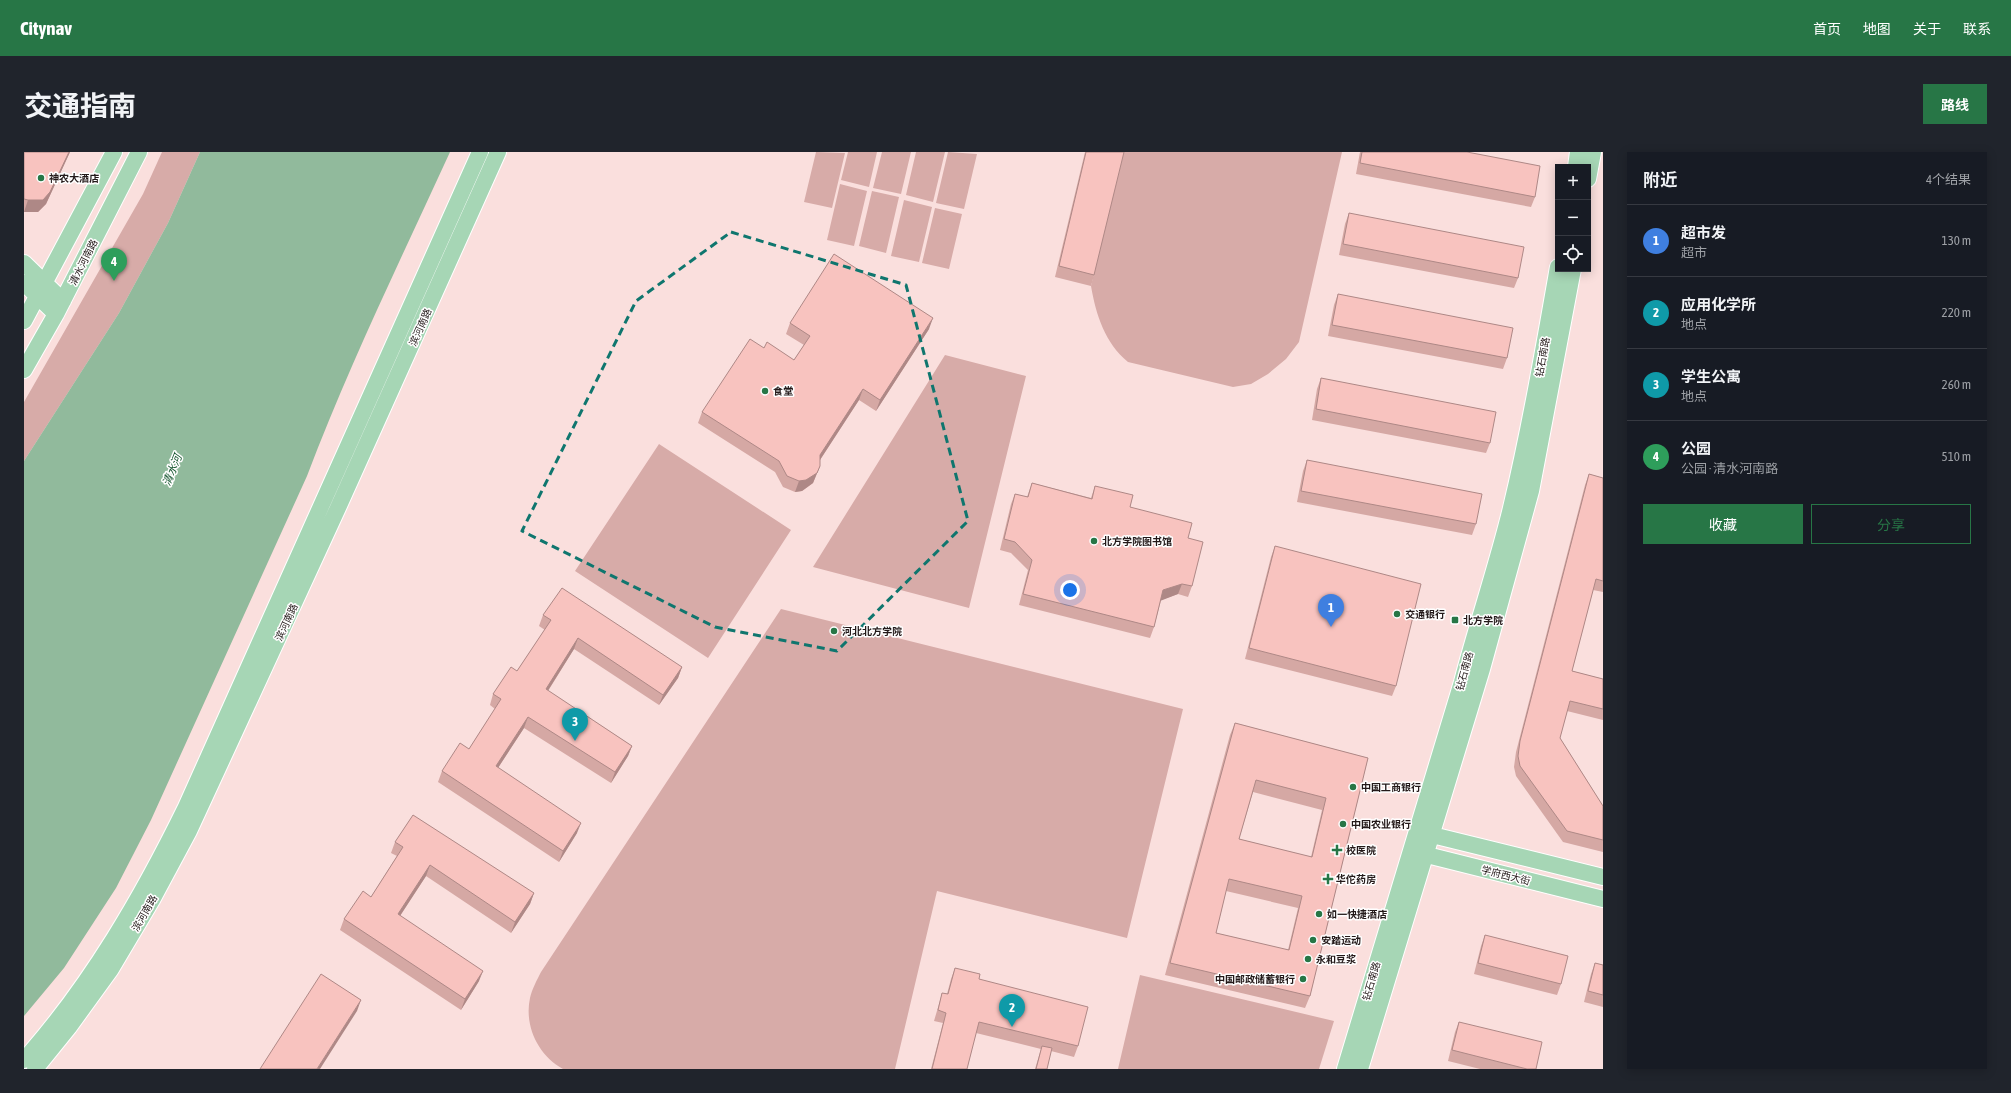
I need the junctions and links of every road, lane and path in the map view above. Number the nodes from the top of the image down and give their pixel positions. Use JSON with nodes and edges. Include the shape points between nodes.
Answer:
{"nodes":[{"id":1,"x":114,"y":152,"type":"edge"},
{"id":2,"x":139,"y":152,"type":"edge"},
{"id":3,"x":480,"y":152,"type":"edge"},
{"id":4,"x":498,"y":152,"type":"edge"},
{"id":5,"x":1578,"y":152,"type":"edge"},
{"id":6,"x":1592,"y":152,"type":"edge"},
{"id":7,"x":1576,"y":164,"type":"edge"},
{"id":8,"x":1590,"y":164,"type":"edge"},
{"id":9,"x":24,"y":264,"type":"edge"},
{"id":10,"x":1557,"y":272,"type":"edge"},
{"id":11,"x":1572,"y":272,"type":"edge"},
{"id":12,"x":24,"y":283,"type":"edge"},
{"id":13,"x":41,"y":290,"type":"junction"},
{"id":14,"x":60,"y":307,"type":"junction"},
{"id":15,"x":24,"y":321,"type":"edge"},
{"id":16,"x":24,"y":370,"type":"edge"},
{"id":17,"x":1423,"y":833,"type":"junction"},
{"id":18,"x":1417,"y":853,"type":"junction"},
{"id":19,"x":1603,"y":877,"type":"edge"},
{"id":20,"x":1603,"y":899,"type":"edge"},
{"id":21,"x":24,"y":1060,"type":"edge"},
{"id":22,"x":35,"y":1069,"type":"edge"},
{"id":23,"x":1345,"y":1069,"type":"edge"},
{"id":24,"x":1360,"y":1069,"type":"edge"}],
"edges":[{"from":1,"to":13,"type":"main road"},
{"from":2,"to":14,"type":"main road","name":"清水河南路"},
{"from":3,"to":21,"type":"main road","name":"滨河南路","via":[[156,869],[75,996]]},
{"from":4,"to":22,"type":"main road","name":"滨河南路","via":[[189,832],[111,969]]},
{"from":5,"to":7,"type":"main road"},
{"from":6,"to":8,"type":"main road"},
{"from":9,"to":13,"type":"main road"},
{"from":10,"to":17,"type":"main road","name":"钻石南路","via":[[1525,447],[1503,541]]},
{"from":11,"to":17,"type":"main road","name":"钻石南路","via":[[1532,490],[1482,669]]},
{"from":12,"to":13,"type":"main road"},
{"from":13,"to":14,"type":"main road"},
{"from":13,"to":15,"type":"main road"},
{"from":14,"to":16,"type":"main road","name":"清水河南路"},
{"from":17,"to":18,"type":"main road","name":"钻石南路"},
{"from":17,"to":19,"type":"main road"},
{"from":18,"to":20,"type":"main road","name":"学府西大街"},
{"from":18,"to":23,"type":"main road","name":"钻石南路"},
{"from":18,"to":24,"type":"main road","name":"钻石南路"}]}
